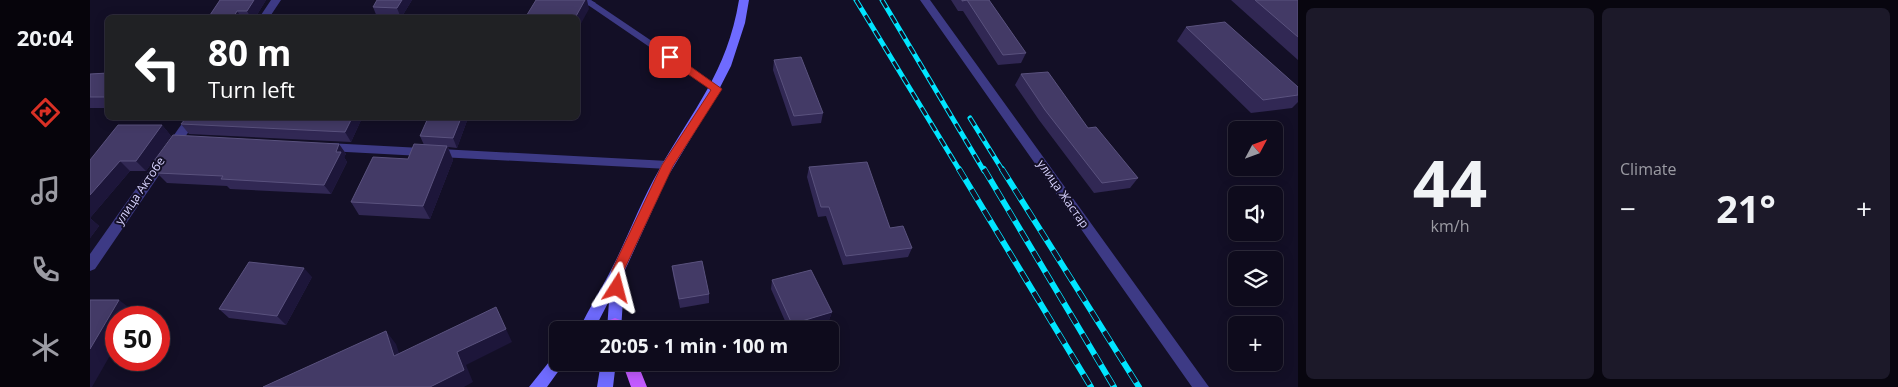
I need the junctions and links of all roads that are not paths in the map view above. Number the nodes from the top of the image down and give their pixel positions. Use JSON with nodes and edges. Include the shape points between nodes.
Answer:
{"nodes":[{"id":1,"x":276,"y":0,"type":"edge"},
{"id":2,"x":565,"y":0,"type":"edge"},
{"id":3,"x":744,"y":0,"type":"edge"},
{"id":4,"x":925,"y":0,"type":"edge"},
{"id":5,"x":592,"y":3,"type":"joint"},
{"id":6,"x":266,"y":15,"type":"edge"},
{"id":7,"x":717,"y":89,"type":"junction"},
{"id":8,"x":190,"y":120,"type":"edge"},
{"id":9,"x":176,"y":139,"type":"junction"},
{"id":10,"x":196,"y":140,"type":"edge"},
{"id":11,"x":314,"y":146,"type":"edge"},
{"id":12,"x":668,"y":165,"type":"junction"},
{"id":13,"x":90,"y":265,"type":"edge"},
{"id":14,"x":618,"y":270,"type":"junction"},
{"id":15,"x":591,"y":321,"type":"edge"},
{"id":16,"x":615,"y":321,"type":"edge"},
{"id":17,"x":550,"y":371,"type":"edge"},
{"id":18,"x":608,"y":371,"type":"edge"},
{"id":19,"x":633,"y":371,"type":"edge"},
{"id":20,"x":537,"y":387,"type":"edge"},
{"id":21,"x":605,"y":387,"type":"edge"},
{"id":22,"x":639,"y":387,"type":"edge"},
{"id":23,"x":1201,"y":387,"type":"edge"}],
"edges":[{"from":1,"to":6,"type":"street"},
{"from":2,"to":5,"type":"street"},
{"from":3,"to":7,"type":"main road","via":[[742,24]]},
{"from":4,"to":23,"type":"street","name":"улица Жастар"},
{"from":5,"to":7,"type":"lane"},
{"from":7,"to":12,"type":"main road"},
{"from":8,"to":9,"type":"street","name":"улица Актобе"},
{"from":9,"to":10,"type":"lane"},
{"from":9,"to":13,"type":"street","name":"улица Актобе"},
{"from":11,"to":12,"type":"lane"},
{"from":12,"to":14,"type":"main road"},
{"from":14,"to":15,"type":"main road"},
{"from":14,"to":16,"type":"main road"},
{"from":17,"to":20,"type":"main road"},
{"from":18,"to":21,"type":"main road"},
{"from":19,"to":22,"type":"main road"}]}
